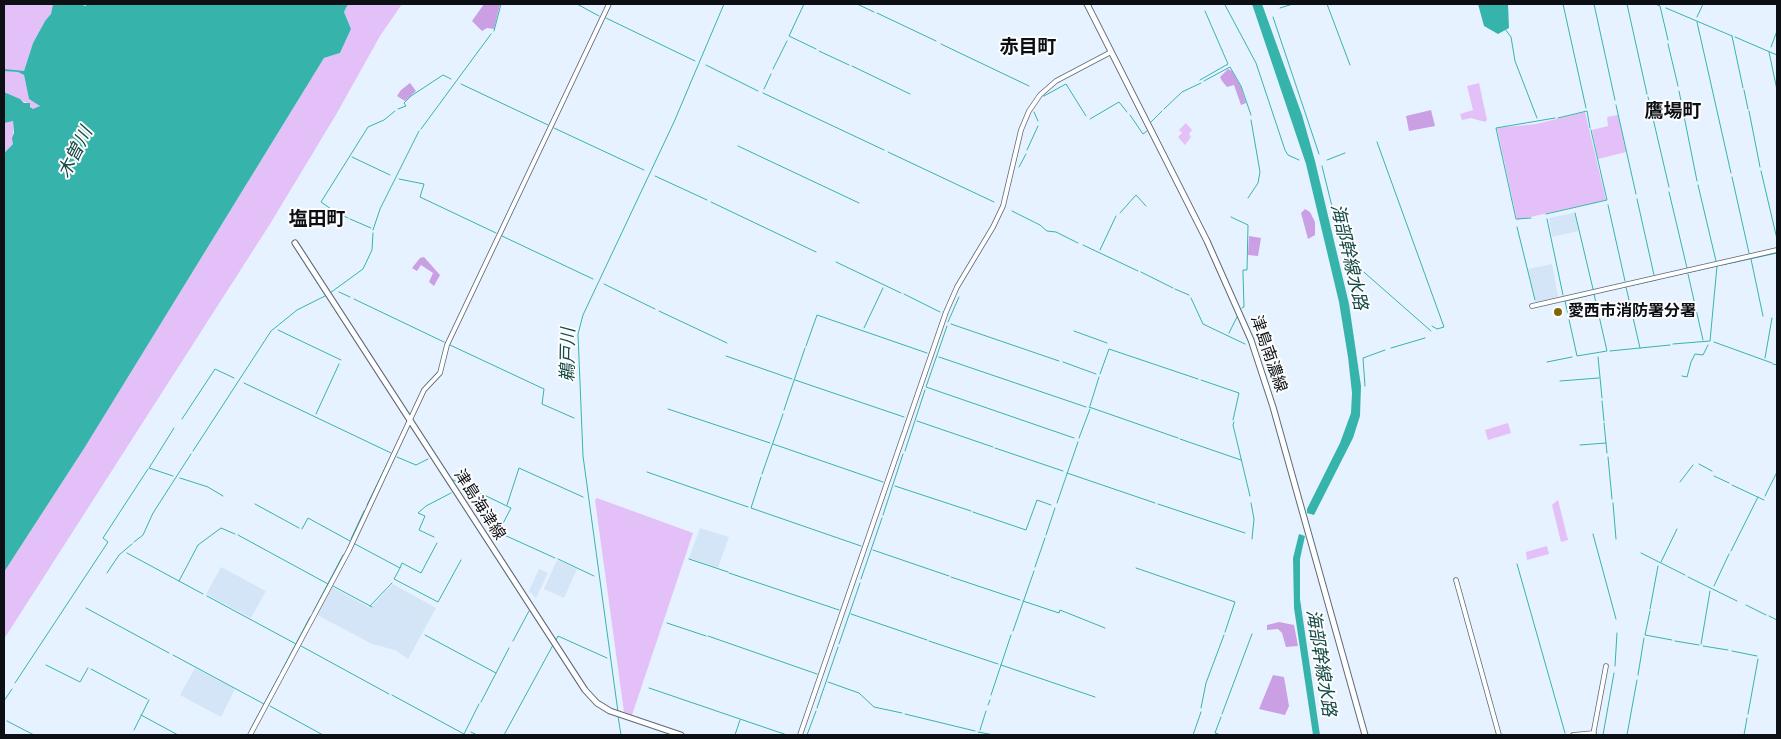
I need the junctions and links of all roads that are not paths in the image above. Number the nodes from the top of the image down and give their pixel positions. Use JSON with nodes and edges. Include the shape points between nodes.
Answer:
{"nodes":[{"id":1,"x":609,"y":4,"type":"edge"},
{"id":2,"x":1087,"y":4,"type":"edge"},
{"id":3,"x":1111,"y":52,"type":"junction"},
{"id":4,"x":295,"y":243,"type":"dead end"},
{"id":5,"x":1777,"y":250,"type":"edge"},
{"id":6,"x":1532,"y":306,"type":"dead end"},
{"id":7,"x":410,"y":422,"type":"junction"},
{"id":8,"x":1456,"y":580,"type":"dead end"},
{"id":9,"x":1606,"y":666,"type":"dead end"},
{"id":10,"x":1593,"y":734,"type":"edge"},
{"id":11,"x":250,"y":735,"type":"edge"},
{"id":12,"x":681,"y":735,"type":"edge"},
{"id":13,"x":800,"y":735,"type":"edge"},
{"id":14,"x":1365,"y":735,"type":"edge"},
{"id":15,"x":1499,"y":735,"type":"edge"},
{"id":16,"x":1573,"y":735,"type":"edge"}],
"edges":[{"from":1,"to":7,"type":"street","via":[[447,345],[440,373],[424,390]]},
{"from":2,"to":3,"type":"main road","name":"津島南濃線"},
{"from":3,"to":13,"type":"street","via":[[1056,81],[1034,102],[1025,119],[1003,206],[946,312]]},
{"from":3,"to":14,"type":"main road","name":"津島南濃線","via":[[1214,257],[1251,340],[1273,407]]},
{"from":4,"to":7,"type":"main road","name":"津島海津線"},
{"from":5,"to":6,"type":"street"},
{"from":7,"to":11,"type":"street","via":[[346,556]]},
{"from":7,"to":12,"type":"main road","name":"津島海津線","via":[[584,690],[598,704],[615,713]]},
{"from":8,"to":15,"type":"street"},
{"from":9,"to":10,"type":"street"},
{"from":10,"to":16,"type":"street"}]}
